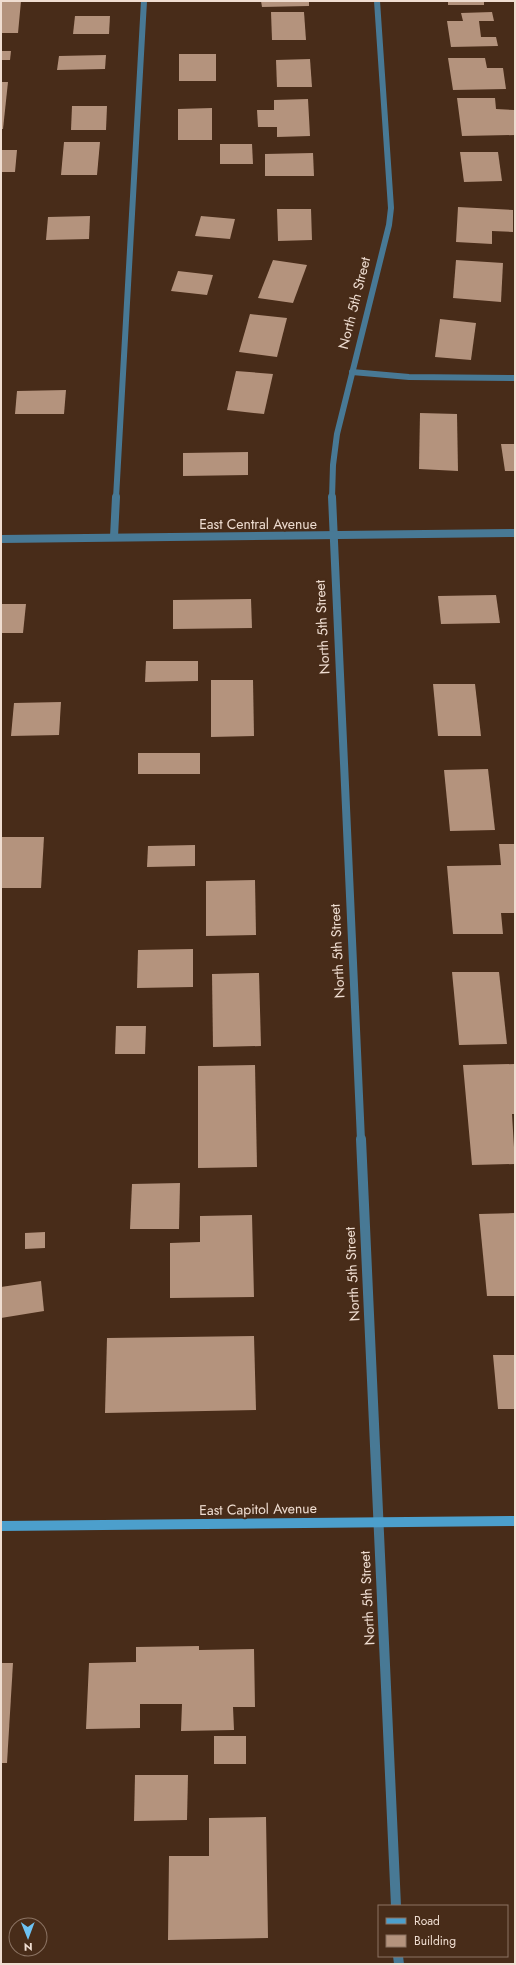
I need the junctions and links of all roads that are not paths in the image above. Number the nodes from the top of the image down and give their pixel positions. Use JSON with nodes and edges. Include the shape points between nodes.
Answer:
{"nodes":[{"id":1,"x":144,"y":1,"type":"edge"},
{"id":2,"x":377,"y":1,"type":"edge"},
{"id":3,"x":352,"y":372,"type":"junction"},
{"id":4,"x":515,"y":378,"type":"edge"},
{"id":5,"x":515,"y":534,"type":"edge"},
{"id":6,"x":333,"y":536,"type":"junction"},
{"id":7,"x":114,"y":537,"type":"junction"},
{"id":8,"x":1,"y":539,"type":"edge"},
{"id":9,"x":515,"y":1521,"type":"edge"},
{"id":10,"x":379,"y":1522,"type":"junction"},
{"id":11,"x":1,"y":1526,"type":"edge"},
{"id":12,"x":396,"y":1905,"type":"edge"}],
"edges":[{"from":1,"to":7,"type":"street"},
{"from":2,"to":3,"type":"street","name":"North 5th Street","via":[[391,208]]},
{"from":3,"to":4,"type":"street","via":[[409,377]]},
{"from":3,"to":6,"type":"street","name":"North 5th Street","via":[[337,434],[333,465]]},
{"from":5,"to":6,"type":"street","name":"East Central Avenue"},
{"from":6,"to":7,"type":"street","name":"East Central Avenue"},
{"from":6,"to":10,"type":"street","name":"North 5th Street"},
{"from":7,"to":8,"type":"street","name":"East Central Avenue"},
{"from":9,"to":10,"type":"street","name":"East Capitol Avenue"},
{"from":10,"to":11,"type":"street","name":"East Capitol Avenue"},
{"from":10,"to":12,"type":"street","name":"North 5th Street"}]}
